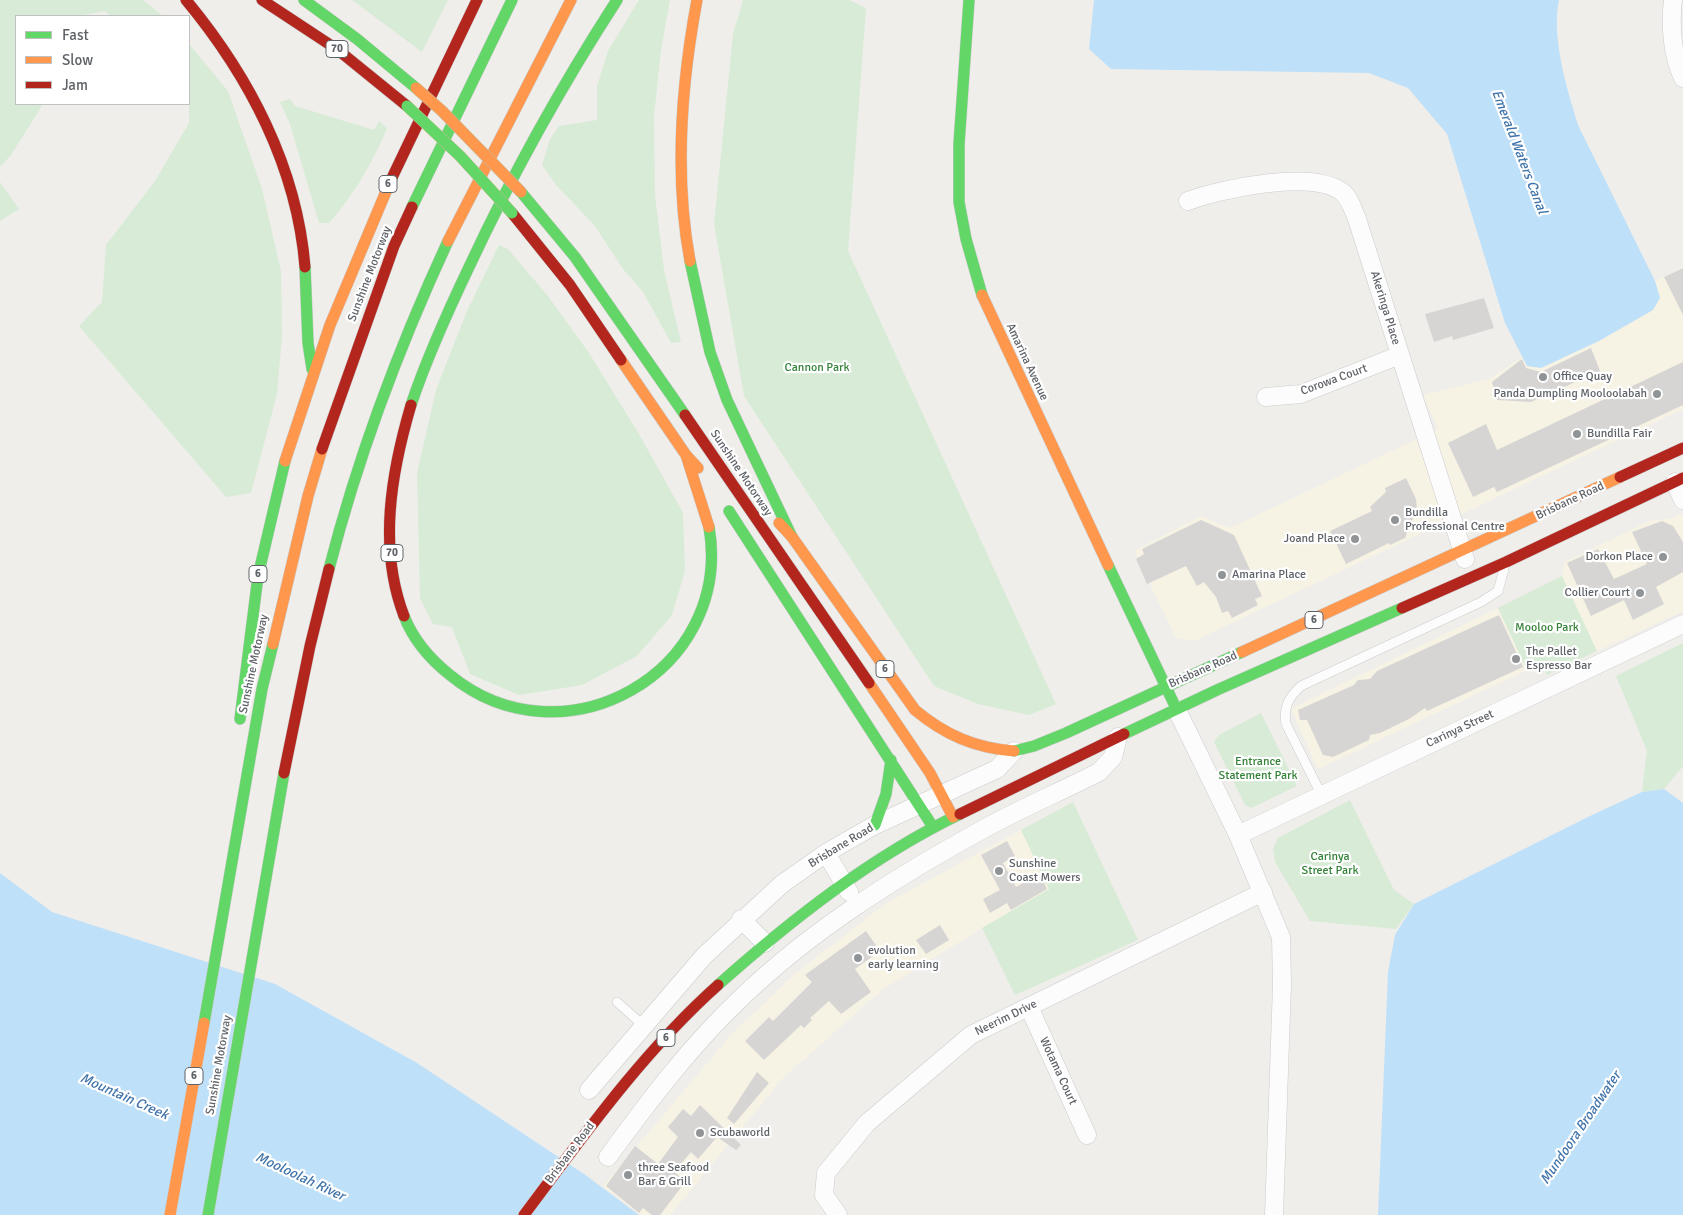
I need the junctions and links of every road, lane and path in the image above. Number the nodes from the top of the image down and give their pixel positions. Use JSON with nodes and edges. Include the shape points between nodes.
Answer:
{"nodes":[{"id":1,"x":186,"y":0,"type":"edge"},
{"id":2,"x":262,"y":0,"type":"edge"},
{"id":3,"x":304,"y":0,"type":"edge"},
{"id":4,"x":477,"y":0,"type":"edge"},
{"id":5,"x":512,"y":0,"type":"edge"},
{"id":6,"x":571,"y":0,"type":"edge"},
{"id":7,"x":617,"y":0,"type":"edge"},
{"id":8,"x":697,"y":0,"type":"edge"},
{"id":9,"x":1673,"y":0,"type":"edge"},
{"id":10,"x":964,"y":1,"type":"edge"},
{"id":11,"x":1683,"y":78,"type":"edge"},
{"id":12,"x":1188,"y":201,"type":"dead end"},
{"id":13,"x":597,"y":288,"type":"junction"},
{"id":14,"x":1400,"y":355,"type":"junction"},
{"id":15,"x":313,"y":373,"type":"junction"},
{"id":16,"x":1266,"y":397,"type":"dead end"},
{"id":17,"x":702,"y":419,"type":"dead end"},
{"id":18,"x":1683,"y":448,"type":"edge"},
{"id":19,"x":686,"y":455,"type":"junction"},
{"id":20,"x":708,"y":480,"type":"dead end"},
{"id":21,"x":1679,"y":480,"type":"edge"},
{"id":22,"x":760,"y":499,"type":"dead end"},
{"id":23,"x":1683,"y":500,"type":"edge"},
{"id":24,"x":723,"y":503,"type":"dead end"},
{"id":25,"x":792,"y":537,"type":"junction"},
{"id":26,"x":1461,"y":551,"type":"junction"},
{"id":27,"x":1506,"y":562,"type":"junction"},
{"id":28,"x":1474,"y":576,"type":"junction"},
{"id":29,"x":1683,"y":624,"type":"edge"},
{"id":30,"x":1165,"y":687,"type":"junction"},
{"id":31,"x":1177,"y":710,"type":"junction"},
{"id":32,"x":238,"y":736,"type":"dead end"},
{"id":33,"x":1118,"y":737,"type":"junction"},
{"id":34,"x":1014,"y":751,"type":"junction"},
{"id":35,"x":239,"y":754,"type":"dead end"},
{"id":36,"x":891,"y":760,"type":"junction"},
{"id":37,"x":246,"y":779,"type":"junction"},
{"id":38,"x":1321,"y":794,"type":"junction"},
{"id":39,"x":942,"y":796,"type":"junction"},
{"id":40,"x":920,"y":805,"type":"junction"},
{"id":41,"x":953,"y":817,"type":"junction"},
{"id":42,"x":875,"y":825,"type":"junction"},
{"id":43,"x":933,"y":827,"type":"junction"},
{"id":44,"x":1238,"y":835,"type":"junction"},
{"id":45,"x":826,"y":853,"type":"junction"},
{"id":46,"x":844,"y":884,"type":"junction"},
{"id":47,"x":1264,"y":892,"type":"junction"},
{"id":48,"x":857,"y":905,"type":"junction"},
{"id":49,"x":741,"y":920,"type":"junction"},
{"id":50,"x":765,"y":943,"type":"junction"},
{"id":51,"x":617,"y":1002,"type":"dead end"},
{"id":52,"x":1029,"y":1007,"type":"junction"},
{"id":53,"x":642,"y":1025,"type":"junction"},
{"id":54,"x":589,"y":1090,"type":"dead end"},
{"id":55,"x":1087,"y":1135,"type":"dead end"},
{"id":56,"x":608,"y":1157,"type":"dead end"},
{"id":57,"x":170,"y":1215,"type":"edge"},
{"id":58,"x":208,"y":1215,"type":"edge"},
{"id":59,"x":524,"y":1215,"type":"edge"},
{"id":60,"x":838,"y":1215,"type":"edge"},
{"id":61,"x":1274,"y":1215,"type":"edge"}],
"edges":[{"from":1,"to":15,"type":"main road","via":[[249,87],[280,156],[301,236],[307,289],[307,348]]},
{"from":2,"to":19,"type":"main road","number":"70","bridge":true,"via":[[338,50],[407,106],[460,156],[512,213],[570,285]]},
{"from":3,"to":13,"type":"main road","name":"Sunshine Motorway","bridge":true,"via":[[357,39],[442,111],[521,192]]},
{"from":4,"to":15,"type":"main road","number":"6","via":[[382,198]]},
{"from":5,"to":37,"type":"main road","name":"Sunshine Motorway","via":[[394,246],[332,417],[280,605]]},
{"from":6,"to":58,"type":"main road","name":"Sunshine Motorway","via":[[459,216],[421,300],[368,435],[320,597],[308,650]]},
{"from":7,"to":19,"type":"main road","number":"70","via":[[553,102],[485,230],[443,323],[403,435],[392,495],[393,573],[400,604],[411,630],[426,652],[448,675],[485,699],[534,713],[578,712],[606,705],[645,683],[687,638],[700,615],[708,590],[711,542],[707,516]]},
{"from":8,"to":25,"type":"main road","via":[[682,107],[681,170],[685,231],[693,282],[703,326],[727,398]]},
{"from":9,"to":11,"type":"street","via":[[1671,16],[1676,64]]},
{"from":10,"to":30,"type":"main road","name":"Amarina Avenue","via":[[958,176],[974,272],[1004,348]]},
{"from":12,"to":14,"type":"street","name":"Akeringa Place","via":[[1220,190],[1276,183],[1324,184],[1343,193],[1357,219]]},
{"from":13,"to":17,"type":"main road","via":[[622,308]]},
{"from":13,"to":39,"type":"main road","name":"Sunshine Motorway","via":[[871,686]]},
{"from":14,"to":16,"type":"street","name":"Corowa Court","via":[[1301,394]]},
{"from":14,"to":26,"type":"street","name":"Akeringa Place"},
{"from":15,"to":32,"type":"main road","number":"6","via":[[282,474],[256,583]]},
{"from":18,"to":26,"type":"main road","name":"Brisbane Road","number":"6"},
{"from":19,"to":20,"type":"main road"},
{"from":21,"to":23,"type":"street"},
{"from":21,"to":27,"type":"main road","name":"Brisbane Road","number":"6"},
{"from":22,"to":25,"type":"main road","number":"6"},
{"from":24,"to":36,"type":"main road"},
{"from":25,"to":34,"type":"main road","number":"6","via":[[915,710],[941,730],[969,744],[984,749]]},
{"from":26,"to":28,"type":"street","name":"Akeringa Place"},
{"from":26,"to":30,"type":"main road","name":"Brisbane Road","number":"6"},
{"from":27,"to":28,"type":"main road","name":"Brisbane Road","number":"6"},
{"from":27,"to":38,"type":"lane","via":[[1498,591],[1481,602],[1301,686],[1288,700],[1284,713],[1286,724]]},
{"from":28,"to":31,"type":"main road","name":"Brisbane Road","number":"6"},
{"from":29,"to":38,"type":"street","name":"Carinya Street"},
{"from":30,"to":31,"type":"main road","name":"Amarina Avenue"},
{"from":30,"to":34,"type":"main road","name":"Brisbane Road","number":"6","via":[[1044,743]]},
{"from":31,"to":33,"type":"main road","name":"Brisbane Road","number":"6"},
{"from":31,"to":44,"type":"street"},
{"from":33,"to":41,"type":"main road","name":"Brisbane Road","number":"6"},
{"from":33,"to":48,"type":"street","via":[[1113,757],[1099,772],[982,830]]},
{"from":34,"to":39,"type":"street","name":"Brisbane Road","via":[[997,769]]},
{"from":35,"to":37,"type":"main road","number":"6"},
{"from":36,"to":40,"type":"main road"},
{"from":36,"to":42,"type":"main road","via":[[886,794]]},
{"from":37,"to":57,"type":"main road","name":"Sunshine Motorway","number":"6"},
{"from":38,"to":44,"type":"street","name":"Carinya Street"},
{"from":39,"to":40,"type":"street","name":"Brisbane Road"},
{"from":39,"to":41,"type":"main road","name":"Sunshine Motorway"},
{"from":40,"to":42,"type":"street","name":"Brisbane Road"},
{"from":40,"to":43,"type":"main road"},
{"from":41,"to":43,"type":"main road","name":"Brisbane Road","number":"6"},
{"from":42,"to":45,"type":"street","name":"Brisbane Road"},
{"from":43,"to":46,"type":"main road","name":"Brisbane Road","number":"6"},
{"from":44,"to":47,"type":"street"},
{"from":45,"to":46,"type":"street"},
{"from":45,"to":49,"type":"street","name":"Brisbane Road","via":[[782,884]]},
{"from":46,"to":48,"type":"street"},
{"from":46,"to":50,"type":"main road","name":"Brisbane Road","number":"6"},
{"from":47,"to":52,"type":"street","name":"Neerim Drive"},
{"from":47,"to":61,"type":"street","via":[[1281,937]]},
{"from":48,"to":56,"type":"street","via":[[800,947],[741,998],[679,1066]]},
{"from":49,"to":50,"type":"street"},
{"from":49,"to":53,"type":"street","name":"Brisbane Road"},
{"from":50,"to":59,"type":"main road","name":"Brisbane Road","number":"6","via":[[709,993],[663,1041],[611,1100]]},
{"from":51,"to":53,"type":"lane"},
{"from":52,"to":55,"type":"street","name":"Wotama Court"},
{"from":52,"to":60,"type":"street","name":"Neerim Drive","via":[[970,1035],[867,1123],[826,1173],[824,1196]]},
{"from":53,"to":54,"type":"street","name":"Brisbane Road"}]}
